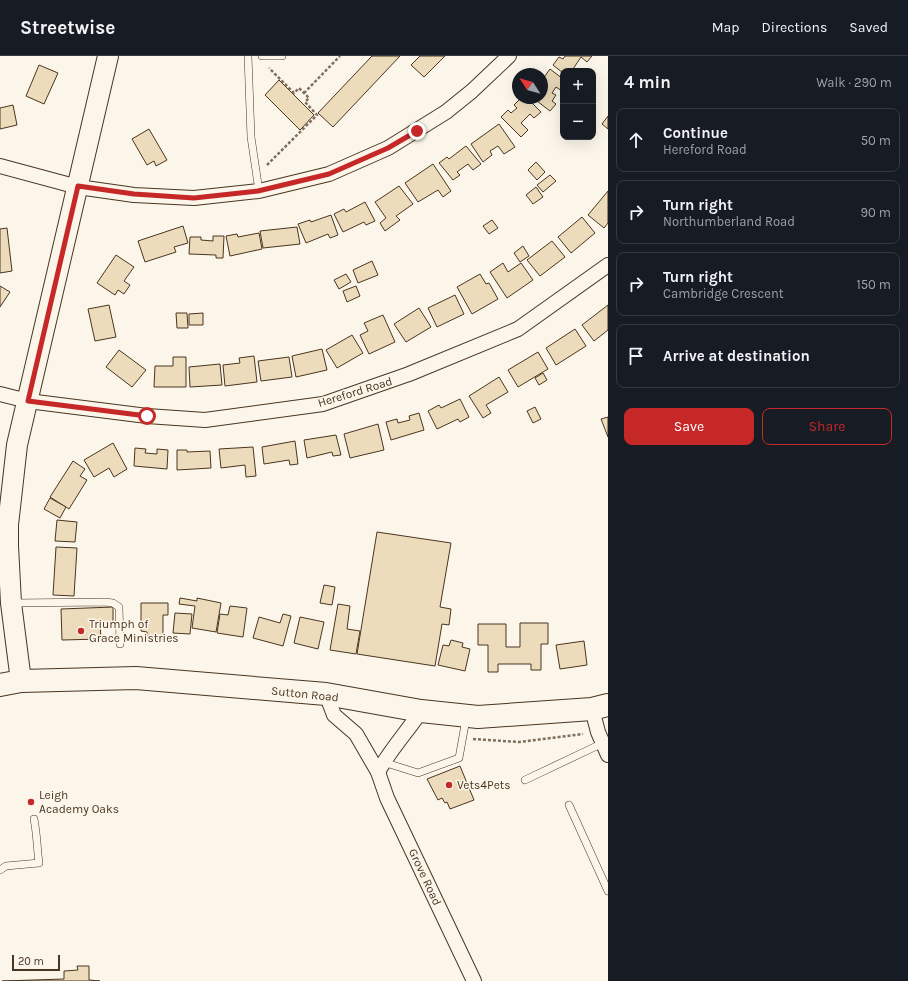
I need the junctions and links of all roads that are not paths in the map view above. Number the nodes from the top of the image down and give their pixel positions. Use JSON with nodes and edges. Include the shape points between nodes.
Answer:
{"nodes":[{"id":1,"x":108,"y":56,"type":"edge"},
{"id":2,"x":249,"y":56,"type":"edge"},
{"id":3,"x":262,"y":56,"type":"edge"},
{"id":4,"x":282,"y":56,"type":"edge"},
{"id":5,"x":509,"y":56,"type":"edge"},
{"id":6,"x":0,"y":166,"type":"edge"},
{"id":7,"x":78,"y":186,"type":"junction"},
{"id":8,"x":258,"y":191,"type":"junction"},
{"id":9,"x":607,"y":267,"type":"edge"},
{"id":10,"x":0,"y":394,"type":"edge"},
{"id":11,"x":28,"y":401,"type":"junction"},
{"id":12,"x":4,"y":525,"type":"edge"},
{"id":13,"x":11,"y":603,"type":"junction"},
{"id":14,"x":120,"y":644,"type":"dead end"},
{"id":15,"x":10,"y":683,"type":"edge"},
{"id":16,"x":326,"y":694,"type":"junction"},
{"id":17,"x":600,"y":707,"type":"edge"},
{"id":18,"x":421,"y":711,"type":"junction"},
{"id":19,"x":466,"y":716,"type":"junction"},
{"id":20,"x":603,"y":743,"type":"edge"},
{"id":21,"x":381,"y":767,"type":"junction"},
{"id":22,"x":526,"y":780,"type":"dead end"},
{"id":23,"x":569,"y":805,"type":"dead end"},
{"id":24,"x":34,"y":819,"type":"dead end"},
{"id":25,"x":0,"y":870,"type":"edge"},
{"id":26,"x":608,"y":891,"type":"edge"},
{"id":27,"x":474,"y":981,"type":"edge"}],
"edges":[{"from":1,"to":7,"type":"street"},
{"from":2,"to":8,"type":"lane","via":[[251,137]]},
{"from":3,"to":4,"type":"lane"},
{"from":5,"to":8,"type":"street","via":[[446,112],[388,148],[329,174]]},
{"from":6,"to":7,"type":"street"},
{"from":7,"to":8,"type":"street","via":[[134,194],[194,198]]},
{"from":7,"to":11,"type":"street"},
{"from":9,"to":11,"type":"street","name":"Hereford Road","via":[[518,329],[410,374],[323,404],[205,420],[147,416]]},
{"from":10,"to":11,"type":"street","name":"Hereford Road"},
{"from":11,"to":12,"type":"street","via":[[17,444]]},
{"from":12,"to":13,"type":"street"},
{"from":13,"to":14,"type":"lane","via":[[113,603],[119,607]]},
{"from":13,"to":15,"type":"street"},
{"from":15,"to":16,"type":"main road","name":"Sutton Road","via":[[136,678]]},
{"from":16,"to":18,"type":"main road","name":"Sutton Road"},
{"from":16,"to":21,"type":"street","name":"Grove Road","via":[[334,715],[356,734]]},
{"from":17,"to":19,"type":"main road","name":"Sutton Road"},
{"from":17,"to":20,"type":"street"},
{"from":18,"to":19,"type":"main road","name":"Sutton Road"},
{"from":18,"to":21,"type":"street"},
{"from":19,"to":21,"type":"lane","via":[[459,758],[418,773]]},
{"from":20,"to":22,"type":"lane"},
{"from":21,"to":27,"type":"street","name":"Grove Road","via":[[387,798]]},
{"from":23,"to":26,"type":"lane"},
{"from":24,"to":25,"type":"lane","via":[[39,863],[6,866]]}]}
